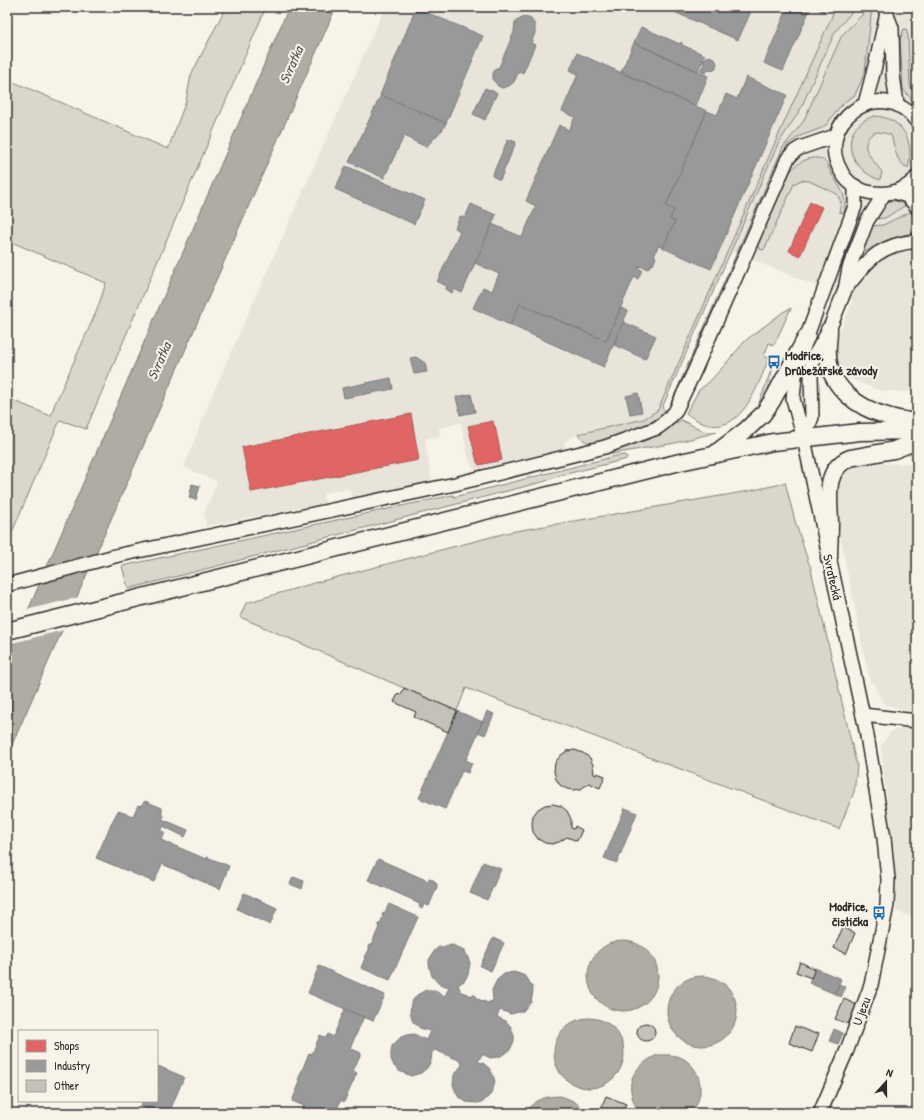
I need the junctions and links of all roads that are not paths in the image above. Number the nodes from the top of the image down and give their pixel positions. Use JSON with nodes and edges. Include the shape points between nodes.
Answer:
{"nodes":[{"id":1,"x":885,"y":10,"type":"edge"},
{"id":2,"x":865,"y":104,"type":"junction"},
{"id":3,"x":897,"y":104,"type":"junction"},
{"id":4,"x":917,"y":122,"type":"edge"},
{"id":5,"x":836,"y":136,"type":"junction"},
{"id":6,"x":917,"y":177,"type":"edge"},
{"id":7,"x":855,"y":186,"type":"junction"},
{"id":8,"x":889,"y":193,"type":"junction"},
{"id":9,"x":917,"y":207,"type":"edge"},
{"id":10,"x":917,"y":241,"type":"edge"},
{"id":11,"x":845,"y":290,"type":"junction"},
{"id":12,"x":829,"y":330,"type":"junction"},
{"id":13,"x":807,"y":336,"type":"junction"},
{"id":14,"x":917,"y":422,"type":"edge"},
{"id":15,"x":917,"y":431,"type":"edge"},
{"id":16,"x":804,"y":439,"type":"junction"},
{"id":17,"x":917,"y":442,"type":"edge"},
{"id":18,"x":714,"y":454,"type":"junction"},
{"id":19,"x":829,"y":558,"type":"junction"},
{"id":20,"x":7,"y":584,"type":"edge"},
{"id":21,"x":7,"y":631,"type":"edge"},
{"id":22,"x":863,"y":715,"type":"junction"},
{"id":23,"x":917,"y":722,"type":"edge"},
{"id":24,"x":887,"y":905,"type":"joint"},
{"id":25,"x":820,"y":1113,"type":"edge"}],
"edges":[{"from":1,"to":2,"type":"street","via":[[876,62]]},
{"from":1,"to":3,"type":"street","via":[[892,28],[893,75]]},
{"from":2,"to":3,"type":"street","via":[[882,101]]},
{"from":2,"to":5,"type":"street","via":[[847,115]]},
{"from":3,"to":4,"type":"street","via":[[908,111]]},
{"from":5,"to":7,"type":"street","via":[[834,150],[837,164],[844,177]]},
{"from":5,"to":20,"type":"street","via":[[800,148],[788,158],[675,412],[657,428],[605,447],[455,484],[115,556]]},
{"from":6,"to":8,"type":"street","via":[[908,186]]},
{"from":7,"to":8,"type":"street","via":[[870,193]]},
{"from":7,"to":13,"type":"street","name":"Svratecká","via":[[855,206]]},
{"from":8,"to":9,"type":"street","via":[[907,196]]},
{"from":8,"to":11,"type":"street","via":[[868,221],[849,268]]},
{"from":10,"to":11,"type":"street","via":[[889,246],[876,254]]},
{"from":11,"to":12,"type":"street"},
{"from":12,"to":14,"type":"main road","via":[[828,355],[832,376],[846,395],[875,412]]},
{"from":12,"to":16,"type":"street","via":[[812,364],[812,417]]},
{"from":13,"to":16,"type":"street","name":"Svratecká","via":[[793,391]]},
{"from":13,"to":18,"type":"main road","via":[[763,414]]},
{"from":15,"to":16,"type":"main road","via":[[860,432]]},
{"from":16,"to":18,"type":"main road","via":[[773,442]]},
{"from":16,"to":19,"type":"street","name":"Svratecká"},
{"from":17,"to":19,"type":"main road","via":[[894,450],[850,458],[834,471],[829,482]]},
{"from":18,"to":21,"type":"main road"},
{"from":19,"to":22,"type":"street","name":"Svratecká"},
{"from":22,"to":23,"type":"street"},
{"from":22,"to":24,"type":"street","name":"Svratecká","via":[[884,838],[888,879]]},
{"from":24,"to":25,"type":"street","name":"U jezu","via":[[871,985]]}]}
